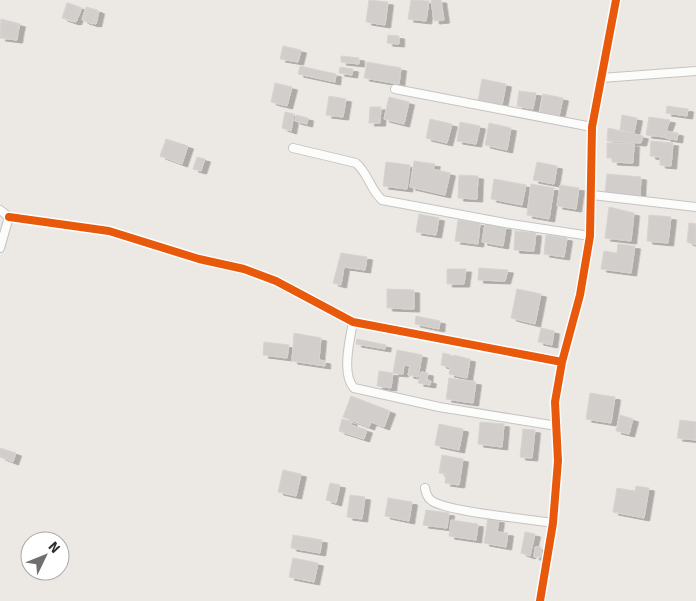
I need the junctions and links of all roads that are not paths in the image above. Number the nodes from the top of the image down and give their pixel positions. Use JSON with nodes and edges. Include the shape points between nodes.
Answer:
{"nodes":[{"id":1,"x":616,"y":0,"type":"edge"},
{"id":2,"x":696,"y":71,"type":"edge"},
{"id":3,"x":601,"y":78,"type":"junction"},
{"id":4,"x":395,"y":89,"type":"dead end"},
{"id":5,"x":592,"y":127,"type":"junction"},
{"id":6,"x":293,"y":148,"type":"dead end"},
{"id":7,"x":592,"y":195,"type":"junction"},
{"id":8,"x":696,"y":207,"type":"edge"},
{"id":9,"x":0,"y":210,"type":"edge"},
{"id":10,"x":8,"y":217,"type":"junction"},
{"id":11,"x":590,"y":236,"type":"junction"},
{"id":12,"x":0,"y":248,"type":"edge"},
{"id":13,"x":353,"y":322,"type":"junction"},
{"id":14,"x":562,"y":362,"type":"junction"},
{"id":15,"x":557,"y":426,"type":"junction"},
{"id":16,"x":425,"y":488,"type":"dead end"},
{"id":17,"x":553,"y":523,"type":"junction"},
{"id":18,"x":540,"y":601,"type":"edge"}],
"edges":[{"from":1,"to":3,"type":"street"},
{"from":2,"to":3,"type":"street"},
{"from":3,"to":5,"type":"street"},
{"from":4,"to":5,"type":"street"},
{"from":5,"to":7,"type":"street"},
{"from":6,"to":11,"type":"street","via":[[356,163],[382,200]]},
{"from":7,"to":8,"type":"street"},
{"from":7,"to":11,"type":"street"},
{"from":9,"to":10,"type":"street"},
{"from":10,"to":12,"type":"street"},
{"from":10,"to":13,"type":"street","via":[[110,231],[244,270],[276,281]]},
{"from":11,"to":14,"type":"street","via":[[580,296]]},
{"from":13,"to":14,"type":"street"},
{"from":13,"to":15,"type":"street","via":[[348,352],[349,378],[354,388],[439,407]]},
{"from":14,"to":15,"type":"street","via":[[555,402]]},
{"from":15,"to":17,"type":"street"},
{"from":16,"to":17,"type":"street","via":[[428,498],[434,503]]},
{"from":17,"to":18,"type":"street"}]}
